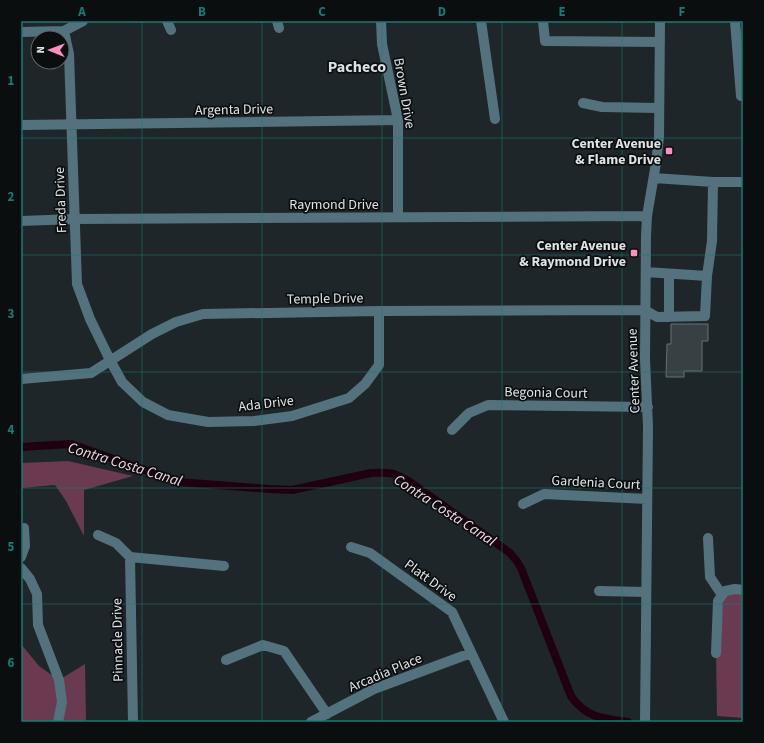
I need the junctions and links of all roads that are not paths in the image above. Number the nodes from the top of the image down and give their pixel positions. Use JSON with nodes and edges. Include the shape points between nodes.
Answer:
{"nodes":[{"id":1,"x":82,"y":21,"type":"edge"},
{"id":2,"x":381,"y":21,"type":"edge"},
{"id":3,"x":481,"y":21,"type":"edge"},
{"id":4,"x":543,"y":21,"type":"edge"},
{"id":5,"x":660,"y":21,"type":"edge"},
{"id":6,"x":735,"y":21,"type":"edge"},
{"id":7,"x":67,"y":30,"type":"edge"},
{"id":8,"x":660,"y":42,"type":"junction"},
{"id":9,"x":69,"y":70,"type":"edge"},
{"id":10,"x":741,"y":96,"type":"dead end"},
{"id":11,"x":583,"y":103,"type":"dead end"},
{"id":12,"x":659,"y":108,"type":"junction"},
{"id":13,"x":495,"y":119,"type":"dead end"},
{"id":14,"x":398,"y":120,"type":"junction"},
{"id":15,"x":21,"y":125,"type":"edge"},
{"id":16,"x":71,"y":125,"type":"junction"},
{"id":17,"x":654,"y":178,"type":"junction"},
{"id":18,"x":713,"y":182,"type":"junction"},
{"id":19,"x":743,"y":182,"type":"edge"},
{"id":20,"x":647,"y":216,"type":"junction"},
{"id":21,"x":398,"y":217,"type":"junction"},
{"id":22,"x":75,"y":219,"type":"junction"},
{"id":23,"x":21,"y":220,"type":"edge"},
{"id":24,"x":646,"y":272,"type":"junction"},
{"id":25,"x":669,"y":274,"type":"junction"},
{"id":26,"x":707,"y":276,"type":"junction"},
{"id":27,"x":645,"y":310,"type":"junction"},
{"id":28,"x":379,"y":311,"type":"junction"},
{"id":29,"x":669,"y":317,"type":"junction"},
{"id":30,"x":110,"y":360,"type":"junction"},
{"id":31,"x":21,"y":379,"type":"edge"},
{"id":32,"x":648,"y":407,"type":"junction"},
{"id":33,"x":452,"y":430,"type":"dead end"},
{"id":34,"x":647,"y":498,"type":"junction"},
{"id":35,"x":523,"y":504,"type":"dead end"},
{"id":36,"x":24,"y":528,"type":"dead end"},
{"id":37,"x":98,"y":535,"type":"dead end"},
{"id":38,"x":708,"y":538,"type":"dead end"},
{"id":39,"x":351,"y":548,"type":"dead end"},
{"id":40,"x":21,"y":557,"type":"edge"},
{"id":41,"x":130,"y":557,"type":"junction"},
{"id":42,"x":224,"y":566,"type":"dead end"},
{"id":43,"x":21,"y":568,"type":"edge"},
{"id":44,"x":743,"y":590,"type":"edge"},
{"id":45,"x":599,"y":591,"type":"dead end"},
{"id":46,"x":646,"y":592,"type":"junction"},
{"id":47,"x":722,"y":595,"type":"junction"},
{"id":48,"x":471,"y":653,"type":"junction"},
{"id":49,"x":716,"y":653,"type":"dead end"},
{"id":50,"x":226,"y":660,"type":"dead end"},
{"id":51,"x":327,"y":714,"type":"junction"},
{"id":52,"x":58,"y":722,"type":"edge"},
{"id":53,"x":133,"y":722,"type":"edge"},
{"id":54,"x":311,"y":722,"type":"edge"},
{"id":55,"x":504,"y":722,"type":"edge"},
{"id":56,"x":645,"y":722,"type":"edge"}],
"edges":[{"from":1,"to":7,"type":"street"},
{"from":2,"to":14,"type":"street","name":"Brown Drive","via":[[382,44]]},
{"from":3,"to":13,"type":"street"},
{"from":4,"to":8,"type":"street","via":[[545,41]]},
{"from":5,"to":8,"type":"street","name":"Center Avenue"},
{"from":6,"to":10,"type":"street"},
{"from":8,"to":12,"type":"street","name":"Center Avenue"},
{"from":9,"to":16,"type":"street","name":"Freda Drive"},
{"from":11,"to":12,"type":"street","via":[[602,107]]},
{"from":12,"to":17,"type":"street","name":"Center Avenue","via":[[659,137]]},
{"from":14,"to":16,"type":"street","name":"Argenta Drive"},
{"from":14,"to":21,"type":"street","name":"Brown Drive"},
{"from":15,"to":16,"type":"street","name":"Argenta Drive"},
{"from":16,"to":22,"type":"street","name":"Freda Drive"},
{"from":17,"to":18,"type":"street"},
{"from":17,"to":20,"type":"street","name":"Center Avenue"},
{"from":18,"to":19,"type":"street"},
{"from":18,"to":26,"type":"street","via":[[712,241]]},
{"from":20,"to":21,"type":"street","name":"Raymond Drive"},
{"from":20,"to":24,"type":"street","name":"Center Avenue"},
{"from":21,"to":22,"type":"street","name":"Raymond Drive"},
{"from":22,"to":23,"type":"street","name":"Raymond Drive"},
{"from":22,"to":30,"type":"street","name":"Freda Drive","via":[[77,284],[90,319]]},
{"from":24,"to":25,"type":"street"},
{"from":24,"to":27,"type":"street","name":"Center Avenue"},
{"from":25,"to":26,"type":"street"},
{"from":25,"to":29,"type":"street"},
{"from":26,"to":29,"type":"street","via":[[705,316]]},
{"from":27,"to":28,"type":"street","name":"Temple Drive"},
{"from":27,"to":29,"type":"street","via":[[658,317]]},
{"from":27,"to":32,"type":"street","name":"Center Avenue"},
{"from":28,"to":30,"type":"street","name":"Temple Drive","via":[[203,314],[176,322]]},
{"from":28,"to":30,"type":"street","name":"Ada Drive","via":[[379,365],[364,384],[349,398],[292,416],[254,421],[208,422],[168,415],[143,402],[122,382]]},
{"from":30,"to":31,"type":"street","name":"Temple Drive","via":[[91,373]]},
{"from":32,"to":33,"type":"street","name":"Begonia Court","via":[[488,405],[469,413]]},
{"from":32,"to":34,"type":"street","name":"Center Avenue"},
{"from":34,"to":35,"type":"street","name":"Gardenia Court","via":[[544,494]]},
{"from":34,"to":46,"type":"street","name":"Center Avenue"},
{"from":36,"to":40,"type":"street","via":[[25,546]]},
{"from":37,"to":41,"type":"street","via":[[116,543]]},
{"from":38,"to":47,"type":"street","via":[[710,578]]},
{"from":39,"to":48,"type":"street","name":"Platt Drive","via":[[370,553],[452,612]]},
{"from":41,"to":42,"type":"street"},
{"from":41,"to":53,"type":"street","name":"Pinnacle Drive"},
{"from":43,"to":52,"type":"street","via":[[37,594],[38,624],[59,680],[62,702]]},
{"from":44,"to":47,"type":"street","via":[[724,591]]},
{"from":45,"to":46,"type":"street"},
{"from":46,"to":56,"type":"street","name":"Center Avenue"},
{"from":47,"to":49,"type":"street","via":[[718,601]]},
{"from":48,"to":51,"type":"street","name":"Arcadia Place","via":[[374,689]]},
{"from":48,"to":55,"type":"street","name":"Platt Drive"},
{"from":50,"to":51,"type":"street","via":[[263,646],[284,651]]},
{"from":51,"to":54,"type":"street","name":"Arcadia Place"}]}
